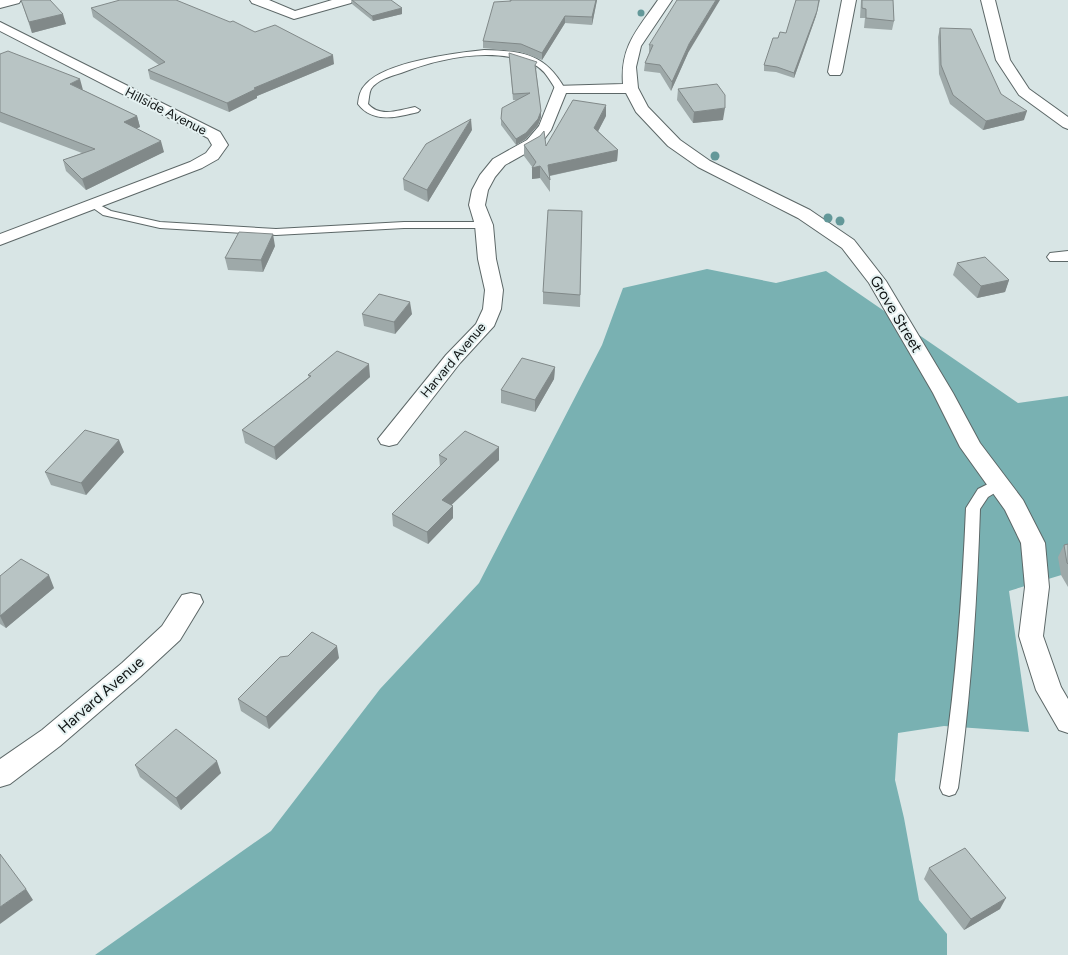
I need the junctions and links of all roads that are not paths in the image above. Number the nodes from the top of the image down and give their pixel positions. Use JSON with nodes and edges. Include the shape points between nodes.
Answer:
{"nodes":[{"id":1,"x":14,"y":0,"type":"edge"},
{"id":2,"x":257,"y":0,"type":"edge"},
{"id":3,"x":346,"y":0,"type":"edge"},
{"id":4,"x":665,"y":0,"type":"edge"},
{"id":5,"x":849,"y":0,"type":"edge"},
{"id":6,"x":988,"y":0,"type":"edge"},
{"id":7,"x":0,"y":4,"type":"edge"},
{"id":8,"x":0,"y":26,"type":"edge"},
{"id":9,"x":835,"y":72,"type":"dead end"},
{"id":10,"x":631,"y":88,"type":"junction"},
{"id":11,"x":560,"y":89,"type":"junction"},
{"id":12,"x":415,"y":110,"type":"dead end"},
{"id":13,"x":1068,"y":124,"type":"edge"},
{"id":14,"x":94,"y":205,"type":"junction"},
{"id":15,"x":484,"y":225,"type":"junction"},
{"id":16,"x":0,"y":240,"type":"edge"},
{"id":17,"x":389,"y":440,"type":"dead end"},
{"id":18,"x":998,"y":484,"type":"junction"},
{"id":19,"x":191,"y":602,"type":"dead end"},
{"id":20,"x":1068,"y":722,"type":"edge"},
{"id":21,"x":0,"y":775,"type":"edge"},
{"id":22,"x":949,"y":788,"type":"dead end"}],
"edges":[{"from":1,"to":7,"type":"street"},
{"from":2,"to":3,"type":"street","via":[[294,15]]},
{"from":4,"to":10,"type":"street","name":"Grove Street","via":[[634,46],[629,67]]},
{"from":5,"to":9,"type":"street"},
{"from":6,"to":13,"type":"street","via":[[1003,60],[1024,92]]},
{"from":8,"to":14,"type":"street","name":"Hillside Avenue","via":[[214,135],[220,144],[212,156],[196,165]]},
{"from":10,"to":11,"type":"street"},
{"from":10,"to":18,"type":"street","name":"Grove Street","via":[[641,109],[674,143],[698,160],[804,214],[848,244],[877,281],[943,393],[971,447]]},
{"from":11,"to":12,"type":"lane","via":[[551,72],[537,62],[497,54],[464,55],[417,63],[376,81],[368,87],[364,95],[363,104],[368,112],[375,115]]},
{"from":11,"to":15,"type":"street","name":"Harvard Avenue","via":[[546,126],[532,143],[499,162],[488,175],[480,190],[477,205]]},
{"from":14,"to":15,"type":"lane","via":[[108,213],[160,225],[276,232]]},
{"from":14,"to":16,"type":"street","name":"Hillside Avenue"},
{"from":15,"to":17,"type":"street","name":"Harvard Avenue","via":[[494,290],[492,310],[484,326],[453,359]]},
{"from":18,"to":20,"type":"street","name":"Grove Street","via":[[1015,506],[1033,543],[1038,587],[1031,636],[1049,690]]},
{"from":18,"to":22,"type":"lane","via":[[983,493],[973,508],[968,624],[958,728]]},
{"from":19,"to":21,"type":"street","name":"Harvard Avenue","via":[[171,633],[131,670],[51,738]]}]}
